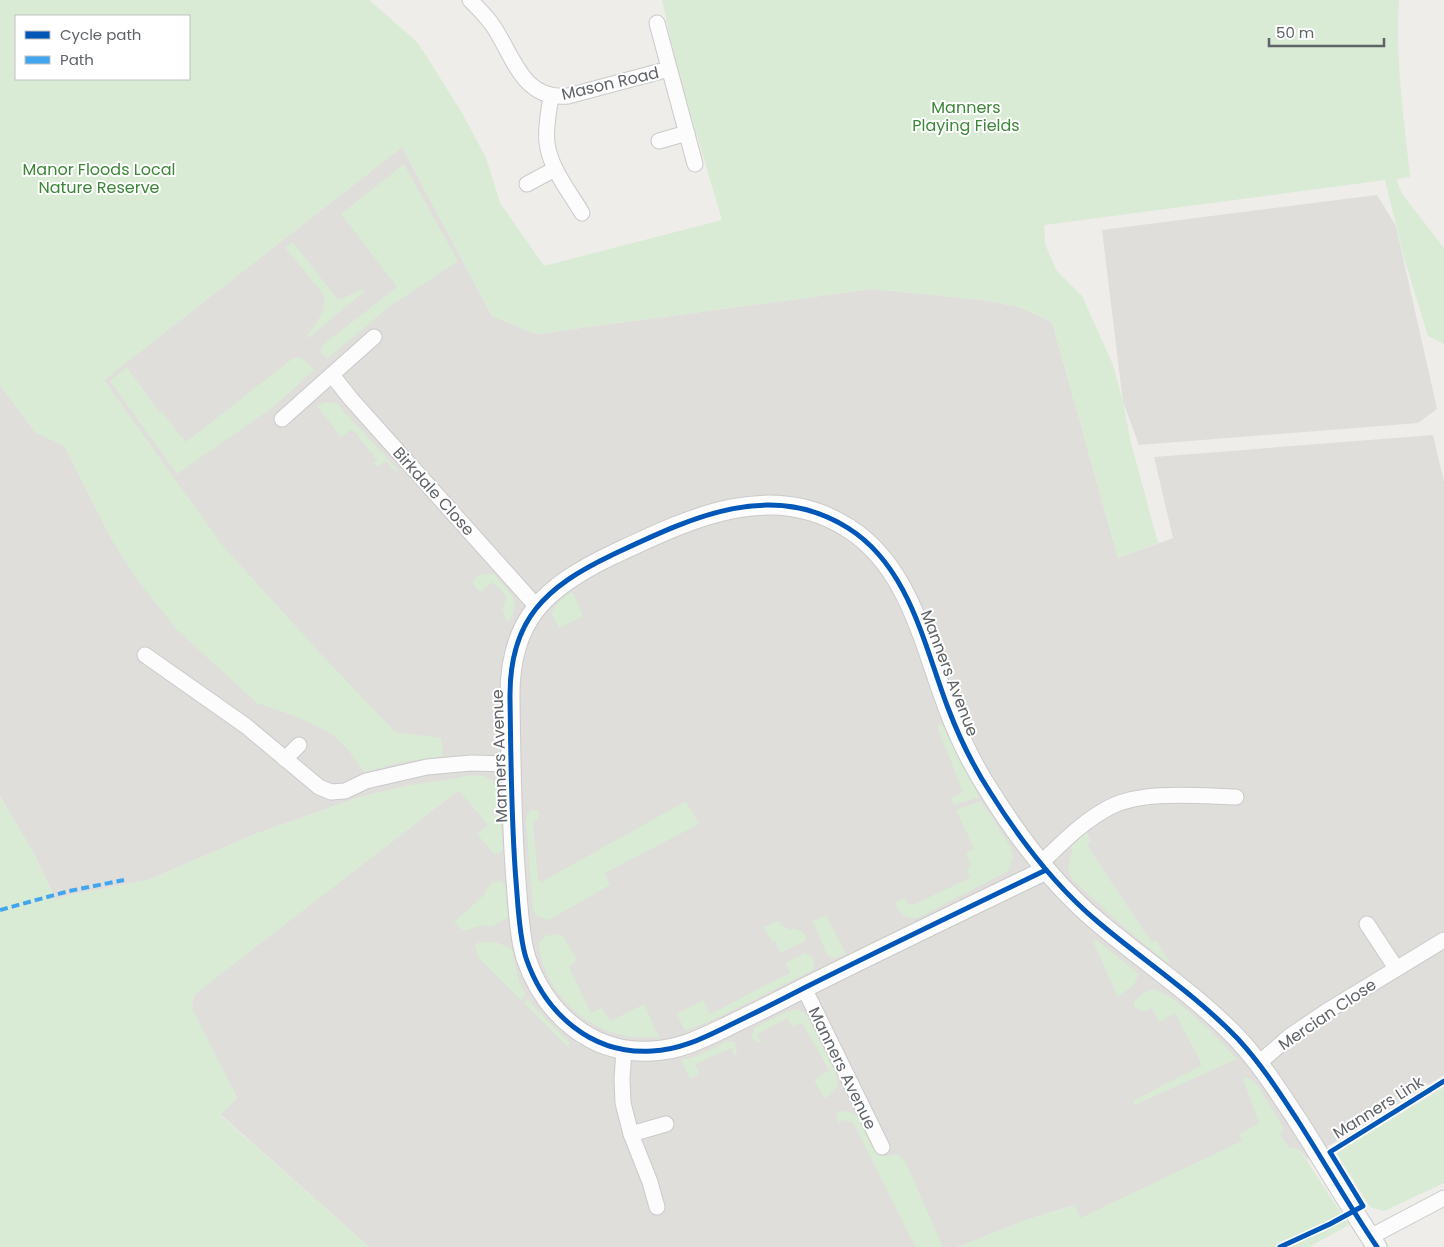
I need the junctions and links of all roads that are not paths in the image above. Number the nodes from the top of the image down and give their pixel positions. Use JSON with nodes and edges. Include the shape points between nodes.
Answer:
{"nodes":[{"id":1,"x":470,"y":0,"type":"edge"},
{"id":2,"x":658,"y":23,"type":"dead end"},
{"id":3,"x":669,"y":69,"type":"junction"},
{"id":4,"x":552,"y":96,"type":"junction"},
{"id":5,"x":686,"y":133,"type":"junction"},
{"id":6,"x":659,"y":141,"type":"dead end"},
{"id":7,"x":696,"y":164,"type":"dead end"},
{"id":8,"x":555,"y":169,"type":"junction"},
{"id":9,"x":527,"y":184,"type":"dead end"},
{"id":10,"x":582,"y":212,"type":"dead end"},
{"id":11,"x":374,"y":337,"type":"dead end"},
{"id":12,"x":332,"y":375,"type":"junction"},
{"id":13,"x":282,"y":418,"type":"dead end"},
{"id":14,"x":537,"y":607,"type":"junction"},
{"id":15,"x":145,"y":655,"type":"dead end"},
{"id":16,"x":299,"y":745,"type":"dead end"},
{"id":17,"x":285,"y":759,"type":"junction"},
{"id":18,"x":511,"y":764,"type":"junction"},
{"id":19,"x":1236,"y":797,"type":"dead end"},
{"id":20,"x":1043,"y":866,"type":"junction"},
{"id":21,"x":1367,"y":924,"type":"dead end"},
{"id":22,"x":1444,"y":940,"type":"edge"},
{"id":23,"x":1396,"y":968,"type":"junction"},
{"id":24,"x":804,"y":988,"type":"junction"},
{"id":25,"x":624,"y":1050,"type":"junction"},
{"id":26,"x":1259,"y":1063,"type":"junction"},
{"id":27,"x":666,"y":1124,"type":"dead end"},
{"id":28,"x":631,"y":1134,"type":"junction"},
{"id":29,"x":882,"y":1147,"type":"dead end"},
{"id":30,"x":1444,"y":1198,"type":"edge"},
{"id":31,"x":657,"y":1207,"type":"dead end"},
{"id":32,"x":1373,"y":1242,"type":"edge"}],
"edges":[{"from":1,"to":4,"type":"street","name":"Mason Road","via":[[492,23],[521,75],[538,90]]},
{"from":2,"to":3,"type":"street","name":"Mason Road"},
{"from":3,"to":4,"type":"street","name":"Mason Road","via":[[568,96]]},
{"from":3,"to":5,"type":"street","name":"Mason Road"},
{"from":4,"to":8,"type":"street","name":"Mason Road","via":[[547,117],[547,143]]},
{"from":5,"to":6,"type":"street"},
{"from":5,"to":7,"type":"street","name":"Mason Road"},
{"from":8,"to":9,"type":"street"},
{"from":8,"to":10,"type":"street","name":"Mason Road"},
{"from":11,"to":12,"type":"street"},
{"from":12,"to":13,"type":"street"},
{"from":12,"to":14,"type":"street","name":"Birkdale Close"},
{"from":14,"to":18,"type":"street","name":"Manners Avenue","via":[[520,634],[509,679]]},
{"from":14,"to":20,"type":"street","name":"Manners Avenue","via":[[566,580],[587,567],[682,524],[741,506],[760,504],[812,510],[846,526],[878,552],[903,591],[964,744],[1008,820]]},
{"from":15,"to":17,"type":"street","name":"Manners Avenue","via":[[246,726]]},
{"from":16,"to":17,"type":"street"},
{"from":17,"to":18,"type":"street","name":"Manners Avenue","via":[[319,787],[331,792],[427,767]]},
{"from":18,"to":25,"type":"street","name":"Manners Avenue","via":[[518,911],[526,957],[542,994],[562,1018],[580,1032]]},
{"from":19,"to":20,"type":"street","name":"Manners Avenue","via":[[1152,796],[1111,806],[1071,834]]},
{"from":20,"to":24,"type":"street","name":"Manners Avenue"},
{"from":20,"to":26,"type":"street","name":"Manners Avenue","via":[[1095,920],[1227,1028]]},
{"from":21,"to":23,"type":"street"},
{"from":22,"to":23,"type":"street","name":"Mercian Close"},
{"from":23,"to":26,"type":"street","name":"Mercian Close","via":[[1290,1036]]},
{"from":24,"to":25,"type":"street","name":"Manners Avenue","via":[[685,1046],[650,1052]]},
{"from":24,"to":29,"type":"street","name":"Manners Avenue"},
{"from":25,"to":28,"type":"street","via":[[621,1091]]},
{"from":26,"to":32,"type":"street","name":"Manners Avenue"},
{"from":27,"to":28,"type":"street"},
{"from":28,"to":31,"type":"street"},
{"from":30,"to":32,"type":"street"}]}
